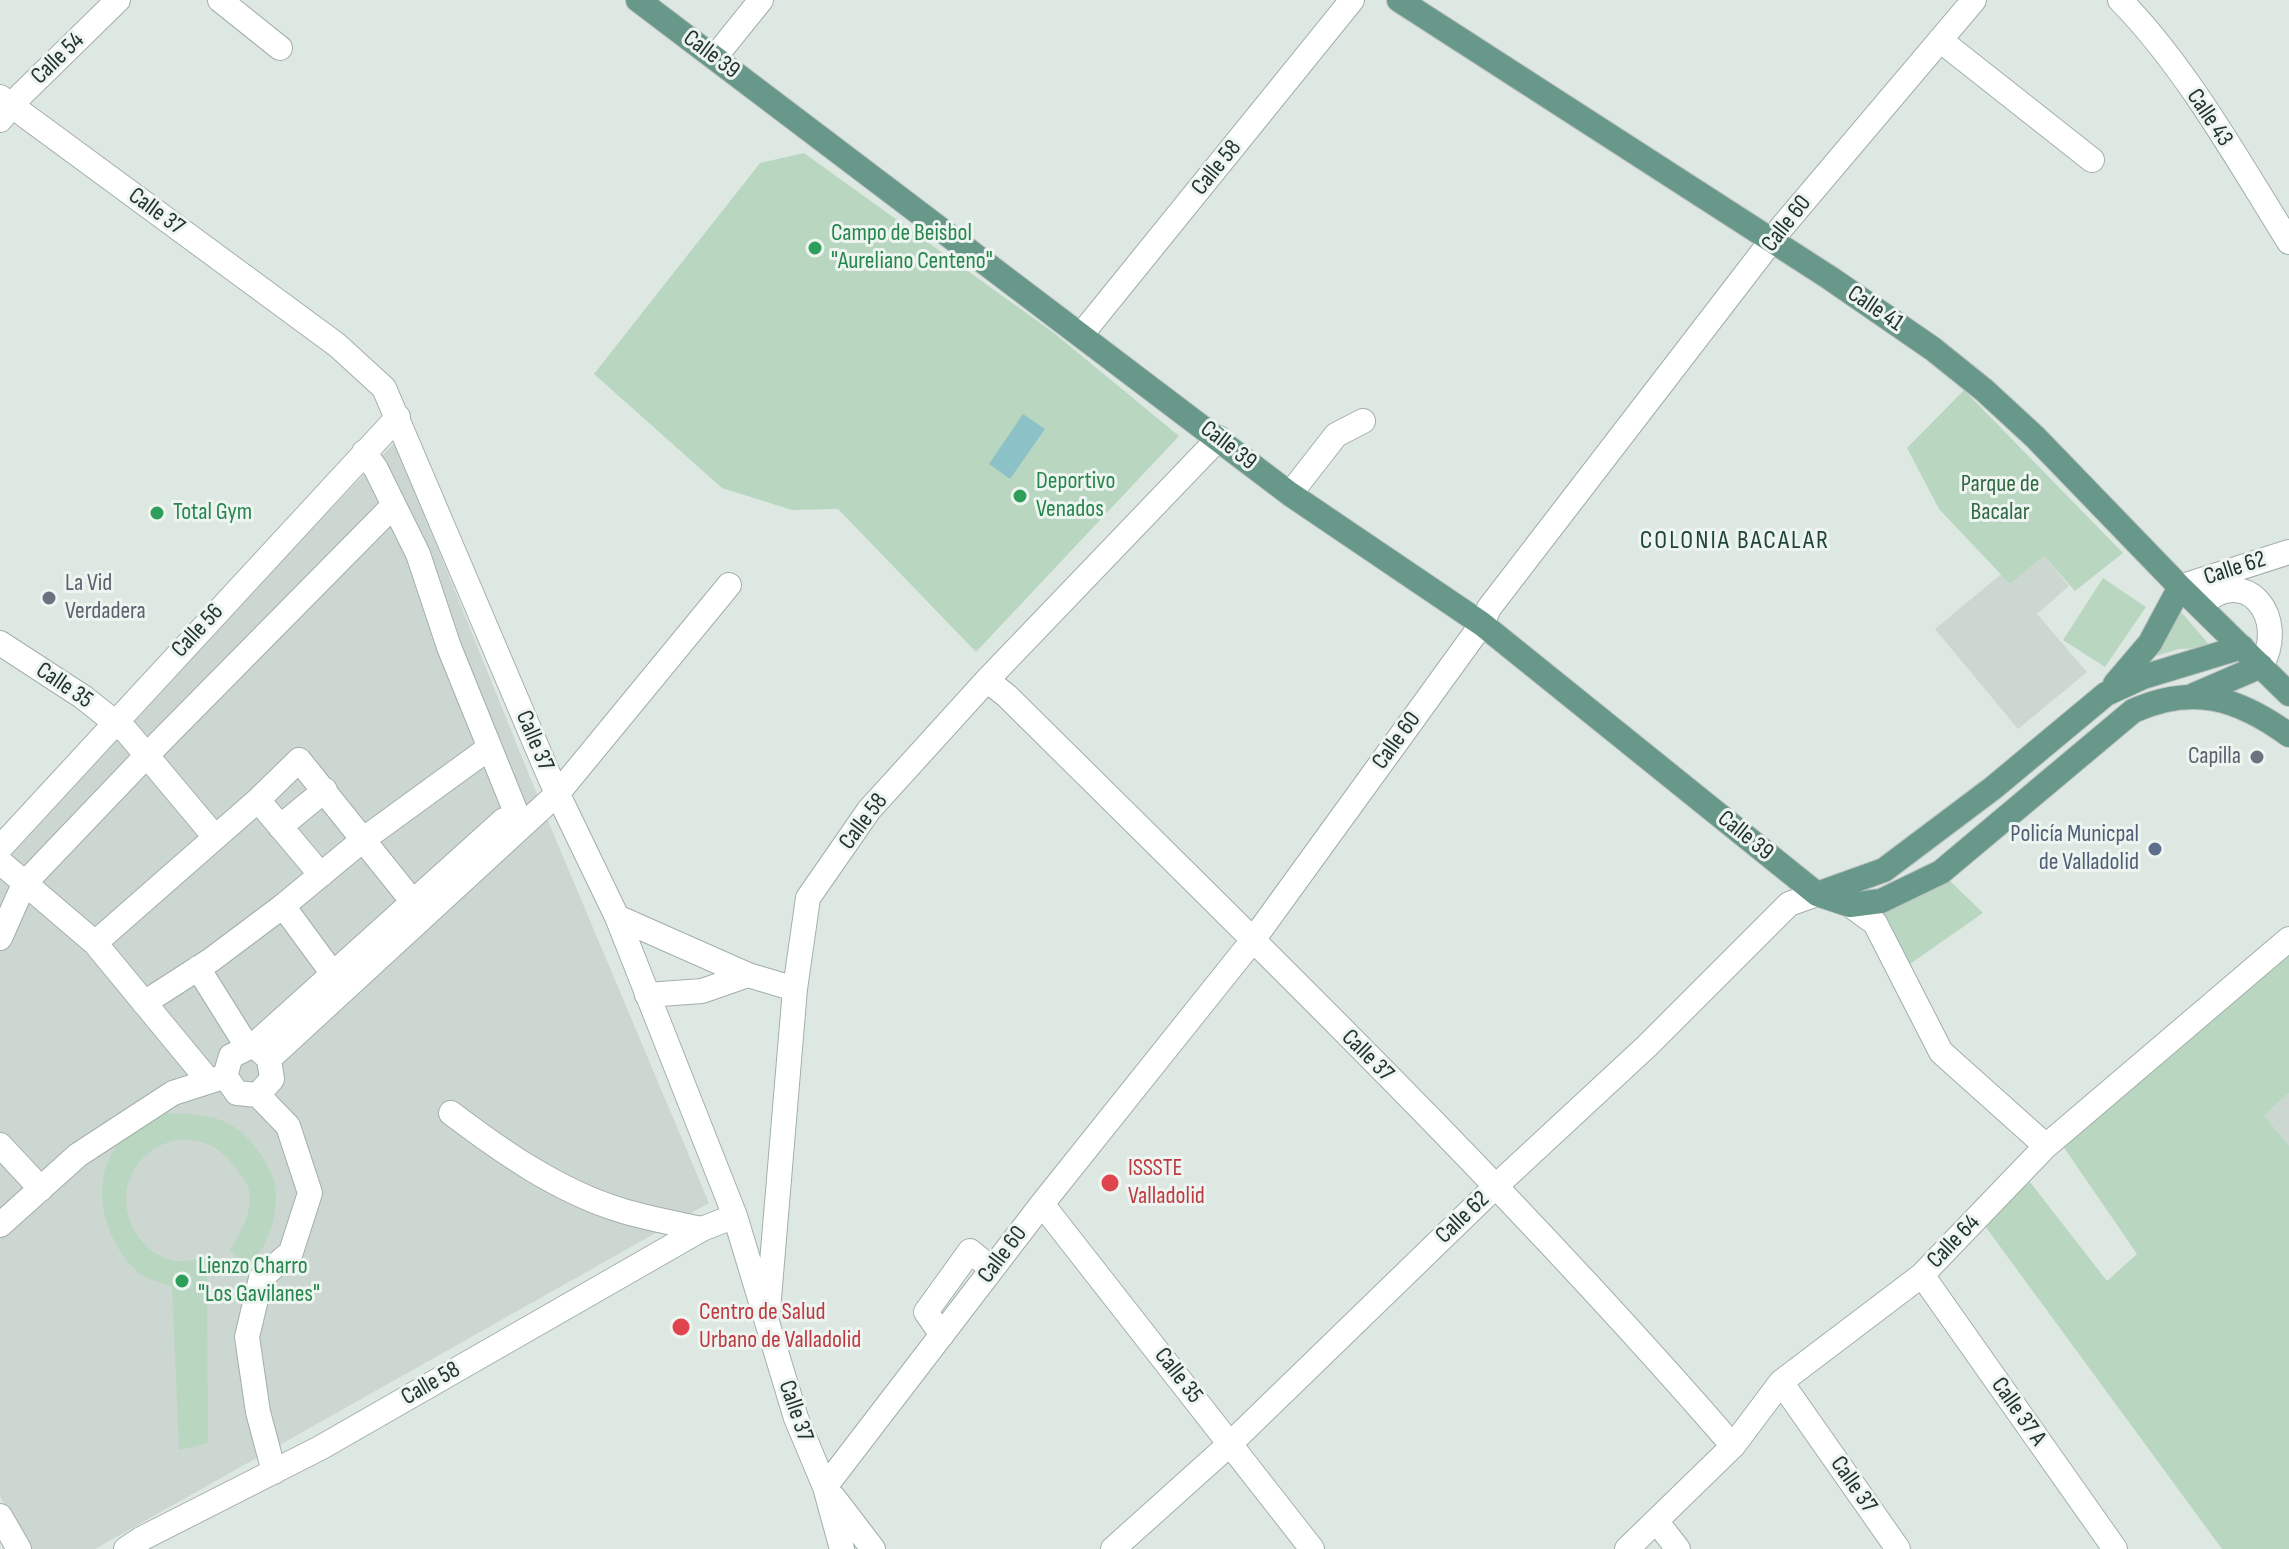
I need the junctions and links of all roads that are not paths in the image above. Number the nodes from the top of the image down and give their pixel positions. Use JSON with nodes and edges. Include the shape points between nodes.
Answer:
{"nodes":[{"id":1,"x":118,"y":0,"type":"edge"},
{"id":2,"x":220,"y":0,"type":"edge"},
{"id":3,"x":638,"y":0,"type":"edge"},
{"id":4,"x":761,"y":0,"type":"edge"},
{"id":5,"x":1352,"y":0,"type":"edge"},
{"id":6,"x":1399,"y":0,"type":"edge"},
{"id":7,"x":1974,"y":0,"type":"edge"},
{"id":8,"x":2120,"y":0,"type":"edge"},
{"id":9,"x":1940,"y":40,"type":"junction"},
{"id":10,"x":280,"y":48,"type":"dead end"},
{"id":11,"x":715,"y":57,"type":"junction"},
{"id":12,"x":4,"y":107,"type":"edge"},
{"id":13,"x":2092,"y":160,"type":"dead end"},
{"id":14,"x":1772,"y":242,"type":"junction"},
{"id":15,"x":2289,"y":242,"type":"edge"},
{"id":16,"x":1081,"y":335,"type":"junction"},
{"id":17,"x":398,"y":417,"type":"junction"},
{"id":18,"x":1363,"y":421,"type":"dead end"},
{"id":19,"x":1219,"y":438,"type":"junction"},
{"id":20,"x":364,"y":452,"type":"junction"},
{"id":21,"x":1290,"y":494,"type":"junction"},
{"id":22,"x":393,"y":506,"type":"junction"},
{"id":23,"x":2289,"y":552,"type":"edge"},
{"id":24,"x":729,"y":585,"type":"dead end"},
{"id":25,"x":2180,"y":587,"type":"junction"},
{"id":26,"x":2200,"y":606,"type":"junction"},
{"id":27,"x":1482,"y":624,"type":"junction"},
{"id":28,"x":0,"y":643,"type":"edge"},
{"id":29,"x":2242,"y":647,"type":"junction"},
{"id":30,"x":2261,"y":666,"type":"junction"},
{"id":31,"x":987,"y":680,"type":"junction"},
{"id":32,"x":2106,"y":694,"type":"junction"},
{"id":33,"x":2289,"y":694,"type":"edge"},
{"id":34,"x":2203,"y":696,"type":"junction"},
{"id":35,"x":2251,"y":711,"type":"junction"},
{"id":36,"x":120,"y":727,"type":"junction"},
{"id":37,"x":2289,"y":735,"type":"edge"},
{"id":38,"x":489,"y":748,"type":"junction"},
{"id":39,"x":146,"y":755,"type":"junction"},
{"id":40,"x":554,"y":786,"type":"junction"},
{"id":41,"x":1993,"y":788,"type":"junction"},
{"id":42,"x":325,"y":790,"type":"junction"},
{"id":43,"x":258,"y":800,"type":"junction"},
{"id":44,"x":515,"y":810,"type":"junction"},
{"id":45,"x":2011,"y":815,"type":"junction"},
{"id":46,"x":280,"y":827,"type":"junction"},
{"id":47,"x":215,"y":837,"type":"junction"},
{"id":48,"x":364,"y":839,"type":"junction"},
{"id":49,"x":0,"y":848,"type":"edge"},
{"id":50,"x":0,"y":862,"type":"edge"},
{"id":51,"x":321,"y":875,"type":"junction"},
{"id":52,"x":24,"y":884,"type":"junction"},
{"id":53,"x":1817,"y":894,"type":"junction"},
{"id":54,"x":1845,"y":896,"type":"junction"},
{"id":55,"x":413,"y":902,"type":"junction"},
{"id":56,"x":283,"y":906,"type":"junction"},
{"id":57,"x":617,"y":917,"type":"junction"},
{"id":58,"x":0,"y":938,"type":"edge"},
{"id":59,"x":2289,"y":939,"type":"edge"},
{"id":60,"x":1253,"y":940,"type":"junction"},
{"id":61,"x":95,"y":943,"type":"junction"},
{"id":62,"x":198,"y":968,"type":"junction"},
{"id":63,"x":333,"y":974,"type":"junction"},
{"id":64,"x":748,"y":975,"type":"junction"},
{"id":65,"x":795,"y":989,"type":"junction"},
{"id":66,"x":647,"y":995,"type":"junction"},
{"id":67,"x":144,"y":1003,"type":"junction"},
{"id":68,"x":257,"y":1050,"type":"junction"},
{"id":69,"x":217,"y":1078,"type":"junction"},
{"id":70,"x":258,"y":1095,"type":"junction"},
{"id":71,"x":451,"y":1113,"type":"dead end"},
{"id":72,"x":0,"y":1145,"type":"edge"},
{"id":73,"x":2046,"y":1146,"type":"junction"},
{"id":74,"x":1496,"y":1186,"type":"junction"},
{"id":75,"x":41,"y":1189,"type":"junction"},
{"id":76,"x":1042,"y":1204,"type":"junction"},
{"id":77,"x":735,"y":1216,"type":"junction"},
{"id":78,"x":0,"y":1225,"type":"edge"},
{"id":79,"x":702,"y":1229,"type":"junction"},
{"id":80,"x":1922,"y":1275,"type":"junction"},
{"id":81,"x":767,"y":1324,"type":"junction"},
{"id":82,"x":1781,"y":1382,"type":"junction"},
{"id":83,"x":1231,"y":1443,"type":"junction"},
{"id":84,"x":1733,"y":1446,"type":"junction"},
{"id":85,"x":274,"y":1472,"type":"junction"},
{"id":86,"x":825,"y":1487,"type":"junction"},
{"id":87,"x":0,"y":1516,"type":"edge"},
{"id":88,"x":1657,"y":1522,"type":"junction"},
{"id":89,"x":137,"y":1546,"type":"edge"},
{"id":90,"x":19,"y":1549,"type":"edge"},
{"id":91,"x":842,"y":1549,"type":"edge"},
{"id":92,"x":873,"y":1549,"type":"edge"},
{"id":93,"x":1113,"y":1549,"type":"edge"},
{"id":94,"x":1312,"y":1549,"type":"edge"},
{"id":95,"x":1627,"y":1549,"type":"edge"},
{"id":96,"x":1678,"y":1549,"type":"edge"},
{"id":97,"x":1898,"y":1549,"type":"edge"},
{"id":98,"x":2115,"y":1549,"type":"edge"}],
"edges":[{"from":1,"to":12,"type":"street","name":"Calle 54"},
{"from":2,"to":10,"type":"street"},
{"from":3,"to":11,"type":"main road","name":"Calle 39"},
{"from":4,"to":11,"type":"street"},
{"from":5,"to":16,"type":"street","name":"Calle 58"},
{"from":6,"to":14,"type":"main road","name":"Calle 41"},
{"from":7,"to":9,"type":"street","name":"Calle 60"},
{"from":8,"to":15,"type":"street","name":"Calle 43","via":[[2205,108]]},
{"from":9,"to":13,"type":"street"},
{"from":9,"to":14,"type":"street","name":"Calle 60"},
{"from":11,"to":16,"type":"main road","name":"Calle 39"},
{"from":12,"to":17,"type":"street","name":"Calle 37","via":[[337,345],[384,388]]},
{"from":14,"to":25,"type":"main road","name":"Calle 41","via":[[1878,311],[1984,390]]},
{"from":14,"to":27,"type":"street","name":"Calle 60","via":[[1489,608]]},
{"from":16,"to":19,"type":"main road","name":"Calle 39"},
{"from":17,"to":20,"type":"street","name":"Calle 56"},
{"from":17,"to":40,"type":"street","name":"Calle 37"},
{"from":18,"to":21,"type":"street","via":[[1336,435]]},
{"from":19,"to":21,"type":"main road","name":"Calle 39"},
{"from":19,"to":31,"type":"street","name":"Calle 58"},
{"from":20,"to":22,"type":"street"},
{"from":20,"to":36,"type":"street","name":"Calle 56"},
{"from":21,"to":27,"type":"main road","name":"Calle 39"},
{"from":22,"to":38,"type":"street","via":[[418,554]]},
{"from":22,"to":39,"type":"street"},
{"from":23,"to":25,"type":"street","name":"Calle 62"},
{"from":24,"to":40,"type":"street"},
{"from":25,"to":26,"type":"main road","name":"Calle 41"},
{"from":25,"to":32,"type":"main road","via":[[2150,643]]},
{"from":26,"to":29,"type":"main road","name":"Calle 41"},
{"from":26,"to":30,"type":"street","via":[[2226,590],[2263,601],[2273,618],[2275,638]]},
{"from":27,"to":53,"type":"main road","name":"Calle 39"},
{"from":27,"to":60,"type":"street","name":"Calle 60"},
{"from":28,"to":36,"type":"street","name":"Calle 35"},
{"from":29,"to":30,"type":"main road","name":"Calle 41"},
{"from":29,"to":32,"type":"main road"},
{"from":30,"to":33,"type":"main road","name":"Calle 41"},
{"from":30,"to":34,"type":"main road"},
{"from":30,"to":35,"type":"main road","via":[[2250,688]]},
{"from":31,"to":60,"type":"street","name":"Calle 37"},
{"from":31,"to":65,"type":"street","name":"Calle 58","via":[[869,810],[808,898]]},
{"from":32,"to":41,"type":"main road"},
{"from":34,"to":35,"type":"main road"},
{"from":34,"to":45,"type":"main road","via":[[2160,701],[2133,711]]},
{"from":35,"to":37,"type":"main road"},
{"from":36,"to":39,"type":"street","name":"Calle 35"},
{"from":36,"to":49,"type":"street","name":"Calle 56"},
{"from":38,"to":44,"type":"street"},
{"from":38,"to":48,"type":"street"},
{"from":39,"to":47,"type":"street","name":"Calle 35"},
{"from":39,"to":52,"type":"street"},
{"from":40,"to":44,"type":"street"},
{"from":40,"to":57,"type":"street","name":"Calle 37"},
{"from":40,"to":68,"type":"street"},
{"from":41,"to":45,"type":"main road"},
{"from":41,"to":54,"type":"main road"},
{"from":42,"to":43,"type":"street","via":[[299,760]]},
{"from":42,"to":46,"type":"street"},
{"from":42,"to":48,"type":"street"},
{"from":43,"to":46,"type":"street"},
{"from":43,"to":47,"type":"street"},
{"from":44,"to":55,"type":"street"},
{"from":45,"to":54,"type":"main road","via":[[1941,872],[1881,901]]},
{"from":46,"to":51,"type":"street"},
{"from":47,"to":61,"type":"street"},
{"from":48,"to":51,"type":"street"},
{"from":48,"to":55,"type":"street"},
{"from":50,"to":52,"type":"street"},
{"from":51,"to":56,"type":"street"},
{"from":52,"to":58,"type":"street"},
{"from":52,"to":61,"type":"street"},
{"from":53,"to":54,"type":"main road"},
{"from":53,"to":74,"type":"street","name":"Calle 62","via":[[1789,904]]},
{"from":54,"to":73,"type":"street","via":[[1875,923],[1941,1052]]},
{"from":55,"to":63,"type":"street"},
{"from":56,"to":62,"type":"street"},
{"from":56,"to":63,"type":"street"},
{"from":57,"to":64,"type":"street"},
{"from":57,"to":66,"type":"street","name":"Calle 37"},
{"from":59,"to":73,"type":"street","name":"Calle 64"},
{"from":60,"to":74,"type":"street","name":"Calle 37"},
{"from":60,"to":76,"type":"street","name":"Calle 60"},
{"from":61,"to":67,"type":"street"},
{"from":62,"to":67,"type":"street"},
{"from":62,"to":68,"type":"street"},
{"from":63,"to":68,"type":"street"},
{"from":64,"to":65,"type":"street"},
{"from":64,"to":66,"type":"street","via":[[702,991]]},
{"from":65,"to":81,"type":"street","name":"Calle 58"},
{"from":66,"to":77,"type":"street","name":"Calle 37"},
{"from":67,"to":69,"type":"street"},
{"from":68,"to":69,"type":"street","via":[[231,1056]]},
{"from":68,"to":70,"type":"street","via":[[272,1079]]},
{"from":69,"to":70,"type":"street","via":[[237,1093]]},
{"from":69,"to":75,"type":"street","via":[[173,1093],[78,1155]]},
{"from":70,"to":85,"type":"street","via":[[288,1126],[310,1193],[291,1252],[261,1278],[247,1337]]},
{"from":71,"to":79,"type":"street","via":[[572,1191],[618,1209]]},
{"from":72,"to":75,"type":"street"},
{"from":73,"to":80,"type":"street","name":"Calle 64"},
{"from":74,"to":83,"type":"street","name":"Calle 62"},
{"from":74,"to":84,"type":"street","name":"Calle 37"},
{"from":75,"to":78,"type":"street"},
{"from":76,"to":83,"type":"street","name":"Calle 35"},
{"from":76,"to":86,"type":"street","name":"Calle 60"},
{"from":77,"to":79,"type":"street","name":"Calle 58"},
{"from":77,"to":81,"type":"street","name":"Calle 37"},
{"from":79,"to":85,"type":"street","name":"Calle 58"},
{"from":80,"to":82,"type":"street","name":"Calle 64"},
{"from":80,"to":98,"type":"street","name":"Calle 37 A"},
{"from":81,"to":86,"type":"street","name":"Calle 37","via":[[796,1418]]},
{"from":82,"to":84,"type":"street","name":"Calle 64"},
{"from":82,"to":97,"type":"street","name":"Calle 37"},
{"from":83,"to":93,"type":"street","name":"Calle 62"},
{"from":83,"to":94,"type":"street","name":"Calle 35"},
{"from":84,"to":88,"type":"street","name":"Calle 64"},
{"from":85,"to":89,"type":"street","name":"Calle 58"},
{"from":86,"to":91,"type":"street","name":"Calle 37"},
{"from":86,"to":92,"type":"street"},
{"from":87,"to":90,"type":"street"},
{"from":88,"to":95,"type":"street","name":"Calle 64"},
{"from":88,"to":96,"type":"street"}]}
